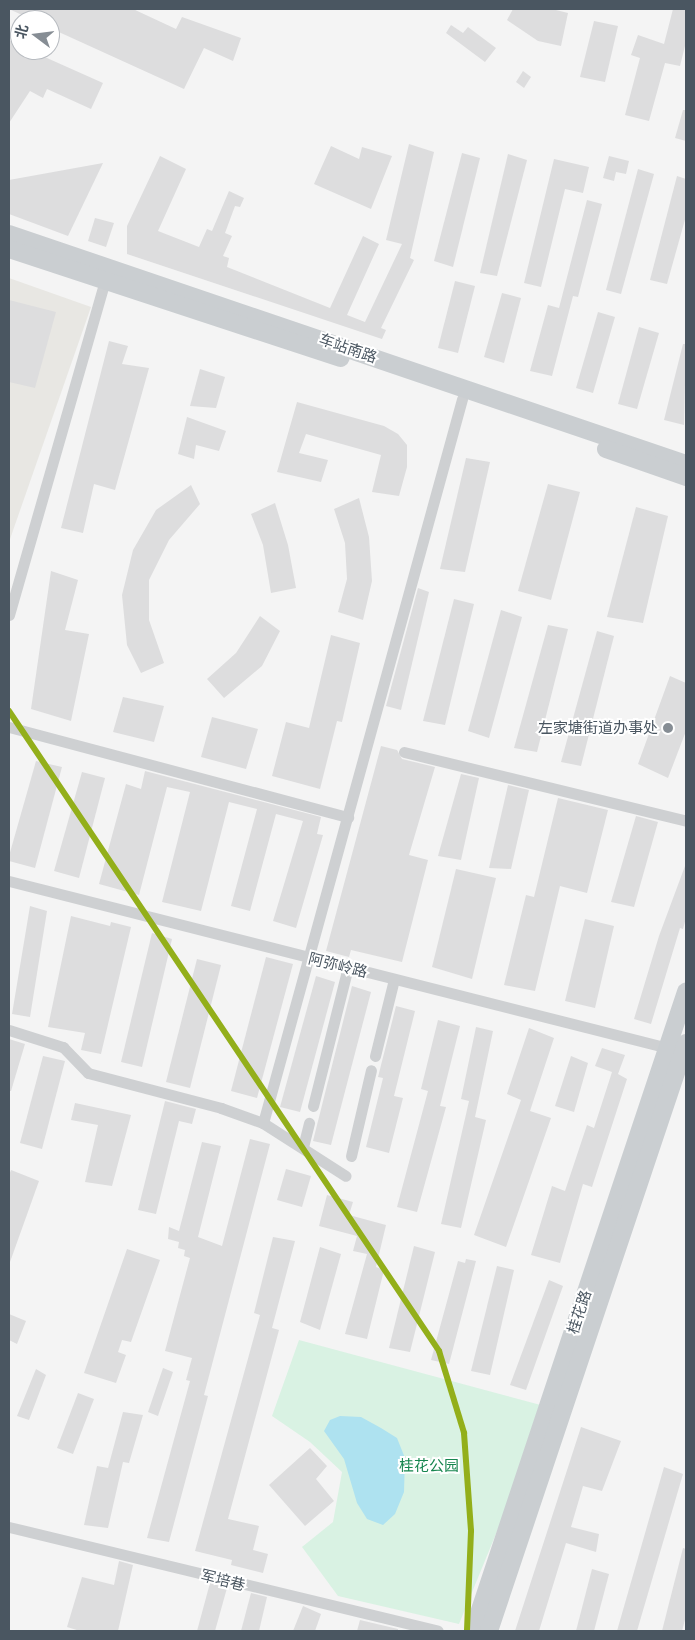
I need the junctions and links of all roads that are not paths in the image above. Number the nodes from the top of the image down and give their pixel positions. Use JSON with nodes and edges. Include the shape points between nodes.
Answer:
{"nodes":[{"id":1,"x":9,"y":234,"type":"edge"},
{"id":2,"x":9,"y":249,"type":"edge"},
{"id":3,"x":107,"y":273,"type":"junction"},
{"id":4,"x":462,"y":398,"type":"junction"},
{"id":5,"x":686,"y":464,"type":"edge"},
{"id":6,"x":686,"y":477,"type":"edge"},
{"id":7,"x":9,"y":615,"type":"edge"},
{"id":8,"x":9,"y":727,"type":"edge"},
{"id":9,"x":404,"y":752,"type":"dead end"},
{"id":10,"x":348,"y":817,"type":"junction"},
{"id":11,"x":686,"y":821,"type":"edge"},
{"id":12,"x":9,"y":881,"type":"edge"},
{"id":13,"x":309,"y":957,"type":"junction"},
{"id":14,"x":348,"y":967,"type":"junction"},
{"id":15,"x":394,"y":979,"type":"junction"},
{"id":16,"x":686,"y":992,"type":"edge"},
{"id":17,"x":9,"y":1030,"type":"edge"},
{"id":18,"x":686,"y":1043,"type":"edge"},
{"id":19,"x":668,"y":1048,"type":"junction"},
{"id":20,"x":375,"y":1056,"type":"dead end"},
{"id":21,"x":371,"y":1070,"type":"dead end"},
{"id":22,"x":312,"y":1106,"type":"dead end"},
{"id":23,"x":263,"y":1123,"type":"junction"},
{"id":24,"x":309,"y":1123,"type":"dead end"},
{"id":25,"x":302,"y":1147,"type":"junction"},
{"id":26,"x":351,"y":1156,"type":"dead end"},
{"id":27,"x":346,"y":1176,"type":"dead end"},
{"id":28,"x":9,"y":1526,"type":"edge"},
{"id":29,"x":438,"y":1631,"type":"edge"},
{"id":30,"x":473,"y":1631,"type":"edge"},
{"id":31,"x":490,"y":1631,"type":"edge"}],
"edges":[{"from":1,"to":3,"type":"main road","name":"车站南路"},
{"from":2,"to":3,"type":"main road","name":"车站南路"},
{"from":3,"to":4,"type":"main road","name":"车站南路"},
{"from":3,"to":5,"type":"main road","name":"车站南路"},
{"from":3,"to":7,"type":"street"},
{"from":4,"to":6,"type":"main road","name":"车站南路"},
{"from":4,"to":10,"type":"street"},
{"from":8,"to":10,"type":"street"},
{"from":9,"to":11,"type":"street"},
{"from":10,"to":13,"type":"street"},
{"from":12,"to":13,"type":"street","name":"阿弥岭路"},
{"from":13,"to":14,"type":"street","name":"阿弥岭路"},
{"from":13,"to":23,"type":"street"},
{"from":14,"to":15,"type":"street","name":"阿弥岭路"},
{"from":14,"to":22,"type":"street"},
{"from":15,"to":19,"type":"street","name":"阿弥岭路"},
{"from":15,"to":20,"type":"street"},
{"from":16,"to":19,"type":"main road","name":"桂花路"},
{"from":17,"to":23,"type":"street","via":[[63,1047],[88,1073],[221,1108]]},
{"from":18,"to":31,"type":"main road","name":"桂花路"},
{"from":19,"to":30,"type":"main road","name":"桂花路"},
{"from":21,"to":26,"type":"street"},
{"from":23,"to":25,"type":"street"},
{"from":24,"to":25,"type":"street"},
{"from":25,"to":27,"type":"street"},
{"from":28,"to":29,"type":"street","name":"军培巷"}]}
